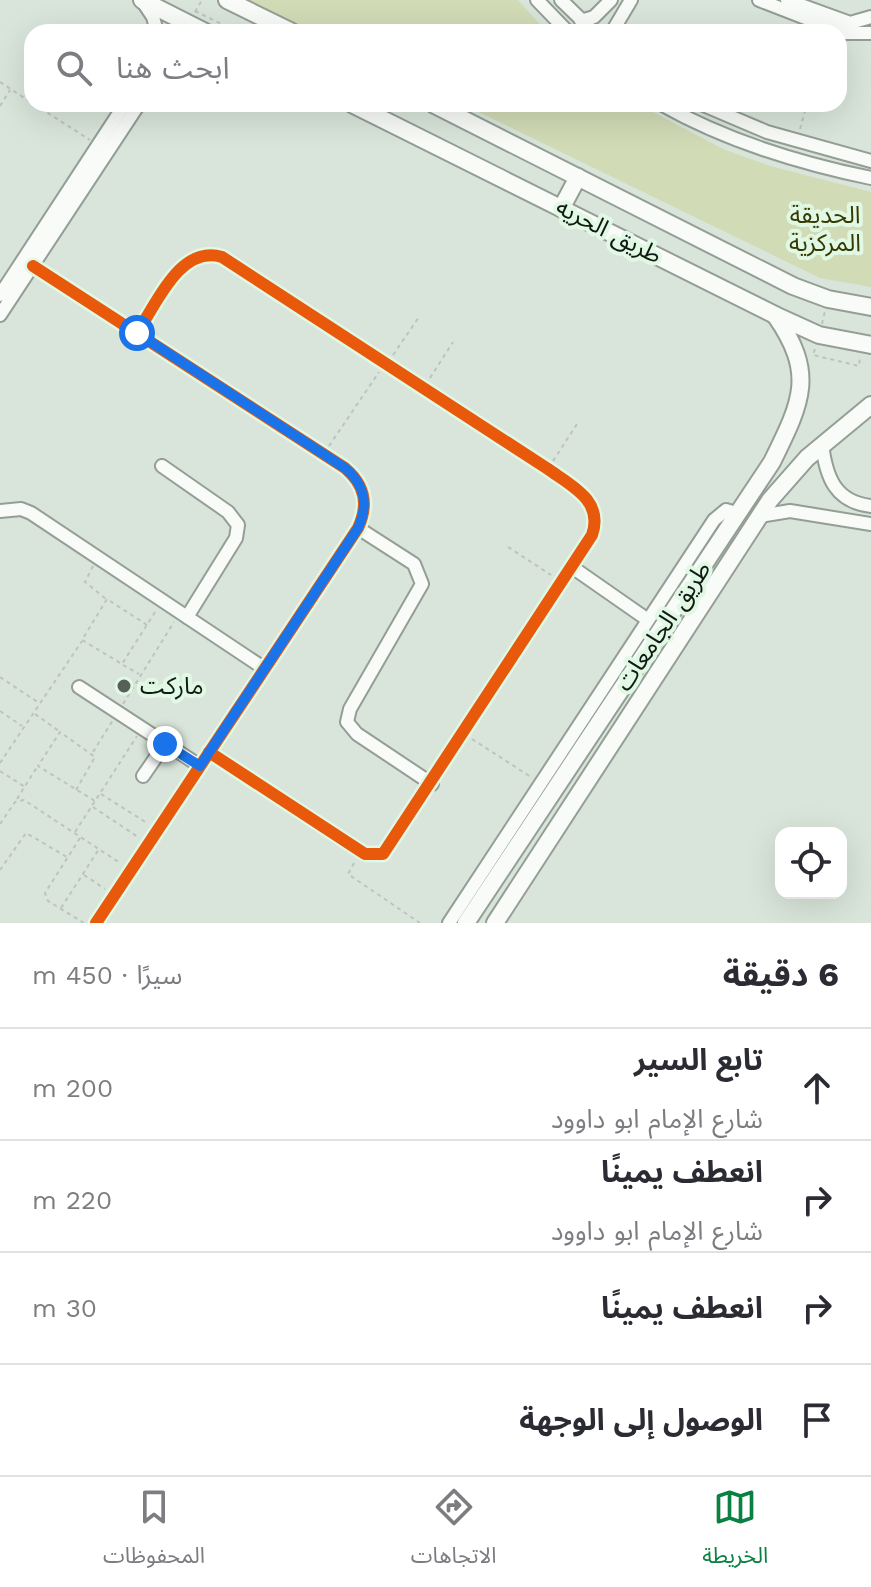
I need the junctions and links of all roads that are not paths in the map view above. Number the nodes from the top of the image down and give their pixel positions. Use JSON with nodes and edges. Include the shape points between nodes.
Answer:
{"nodes":[{"id":1,"x":141,"y":0,"type":"edge"},
{"id":2,"x":227,"y":0,"type":"edge"},
{"id":3,"x":537,"y":0,"type":"edge"},
{"id":4,"x":561,"y":0,"type":"edge"},
{"id":5,"x":611,"y":0,"type":"edge"},
{"id":6,"x":631,"y":0,"type":"edge"},
{"id":7,"x":759,"y":0,"type":"edge"},
{"id":8,"x":791,"y":6,"type":"edge"},
{"id":9,"x":871,"y":17,"type":"edge"},
{"id":10,"x":581,"y":21,"type":"junction"},
{"id":11,"x":155,"y":24,"type":"edge"},
{"id":12,"x":189,"y":24,"type":"edge"},
{"id":13,"x":276,"y":24,"type":"edge"},
{"id":14,"x":560,"y":24,"type":"edge"},
{"id":15,"x":585,"y":24,"type":"edge"},
{"id":16,"x":617,"y":24,"type":"edge"},
{"id":17,"x":826,"y":24,"type":"edge"},
{"id":18,"x":847,"y":33,"type":"edge"},
{"id":19,"x":871,"y":33,"type":"edge"},
{"id":20,"x":128,"y":112,"type":"edge"},
{"id":21,"x":130,"y":112,"type":"edge"},
{"id":22,"x":368,"y":112,"type":"edge"},
{"id":23,"x":449,"y":112,"type":"edge"},
{"id":24,"x":677,"y":112,"type":"edge"},
{"id":25,"x":722,"y":112,"type":"edge"},
{"id":26,"x":871,"y":161,"type":"edge"},
{"id":27,"x":578,"y":177,"type":"junction"},
{"id":28,"x":871,"y":178,"type":"edge"},
{"id":29,"x":562,"y":207,"type":"junction"},
{"id":30,"x":33,"y":266,"type":"junction"},
{"id":31,"x":0,"y":295,"type":"edge"},
{"id":32,"x":871,"y":307,"type":"edge"},
{"id":33,"x":0,"y":315,"type":"edge"},
{"id":34,"x":775,"y":315,"type":"junction"},
{"id":35,"x":137,"y":333,"type":"junction"},
{"id":36,"x":871,"y":345,"type":"edge"},
{"id":37,"x":871,"y":405,"type":"edge"},
{"id":38,"x":822,"y":444,"type":"junction"},
{"id":39,"x":162,"y":466,"type":"dead end"},
{"id":40,"x":871,"y":506,"type":"edge"},
{"id":41,"x":0,"y":511,"type":"edge"},
{"id":42,"x":739,"y":514,"type":"junction"},
{"id":43,"x":757,"y":521,"type":"junction"},
{"id":44,"x":871,"y":524,"type":"edge"},
{"id":45,"x":358,"y":528,"type":"junction"},
{"id":46,"x":572,"y":567,"type":"junction"},
{"id":47,"x":184,"y":615,"type":"junction"},
{"id":48,"x":654,"y":625,"type":"junction"},
{"id":49,"x":265,"y":669,"type":"junction"},
{"id":50,"x":79,"y":687,"type":"dead end"},
{"id":51,"x":165,"y":744,"type":"junction"},
{"id":52,"x":209,"y":752,"type":"junction"},
{"id":53,"x":200,"y":766,"type":"junction"},
{"id":54,"x":143,"y":776,"type":"dead end"},
{"id":55,"x":432,"y":784,"type":"junction"},
{"id":56,"x":96,"y":923,"type":"edge"},
{"id":57,"x":449,"y":923,"type":"edge"},
{"id":58,"x":466,"y":923,"type":"edge"},
{"id":59,"x":495,"y":923,"type":"edge"}],
"edges":[{"from":1,"to":11,"type":"street"},
{"from":1,"to":12,"type":"main road"},
{"from":2,"to":13,"type":"main road"},
{"from":3,"to":14,"type":"street"},
{"from":4,"to":10,"type":"street"},
{"from":5,"to":10,"type":"street","via":[[594,17]]},
{"from":6,"to":16,"type":"street"},
{"from":7,"to":8,"type":"street"},
{"from":8,"to":9,"type":"street","via":[[850,23]]},
{"from":8,"to":17,"type":"street"},
{"from":10,"to":15,"type":"street"},
{"from":18,"to":19,"type":"street"},
{"from":20,"to":31,"type":"street","via":[[98,145]]},
{"from":21,"to":30,"type":"street"},
{"from":22,"to":29,"type":"main road","name":"طريق الحريه"},
{"from":23,"to":27,"type":"main road","name":"طريق الحريه"},
{"from":24,"to":28,"type":"street","via":[[763,149]]},
{"from":25,"to":26,"type":"street","via":[[796,141]]},
{"from":27,"to":29,"type":"main road"},
{"from":27,"to":32,"type":"main road","name":"طريق الحريه","via":[[793,286]]},
{"from":29,"to":34,"type":"main road","name":"طريق الحريه"},
{"from":30,"to":33,"type":"street"},
{"from":30,"to":35,"type":"street"},
{"from":34,"to":36,"type":"main road","name":"طريق الحريه","via":[[819,335]]},
{"from":34,"to":42,"type":"main road","name":"طريق الجامعات","via":[[799,355],[801,387],[786,435]]},
{"from":35,"to":45,"type":"street","via":[[355,477],[366,502]]},
{"from":35,"to":46,"type":"street","via":[[187,262],[213,254],[587,498],[596,515],[592,535]]},
{"from":37,"to":38,"type":"main road","name":"طريق الجامعات"},
{"from":38,"to":40,"type":"street","via":[[836,491]]},
{"from":38,"to":43,"type":"main road","name":"طريق الجامعات","via":[[783,483]]},
{"from":39,"to":47,"type":"street","via":[[228,512],[238,525],[236,538]]},
{"from":41,"to":47,"type":"street","via":[[31,513]]},
{"from":42,"to":43,"type":"main road"},
{"from":42,"to":48,"type":"main road","name":"طريق الجامعات"},
{"from":43,"to":44,"type":"street","via":[[790,511]]},
{"from":43,"to":59,"type":"main road","name":"طريق الجامعات"},
{"from":45,"to":49,"type":"street"},
{"from":45,"to":55,"type":"street","via":[[414,564],[422,584],[347,722]]},
{"from":46,"to":48,"type":"street"},
{"from":46,"to":55,"type":"street"},
{"from":47,"to":49,"type":"street"},
{"from":48,"to":57,"type":"street"},
{"from":48,"to":58,"type":"main road","name":"طريق الجامعات"},
{"from":49,"to":52,"type":"street"},
{"from":50,"to":51,"type":"street"},
{"from":51,"to":53,"type":"street"},
{"from":51,"to":54,"type":"street"},
{"from":52,"to":53,"type":"street"},
{"from":52,"to":55,"type":"street","via":[[361,851],[378,856],[389,851]]},
{"from":53,"to":56,"type":"street"}]}
